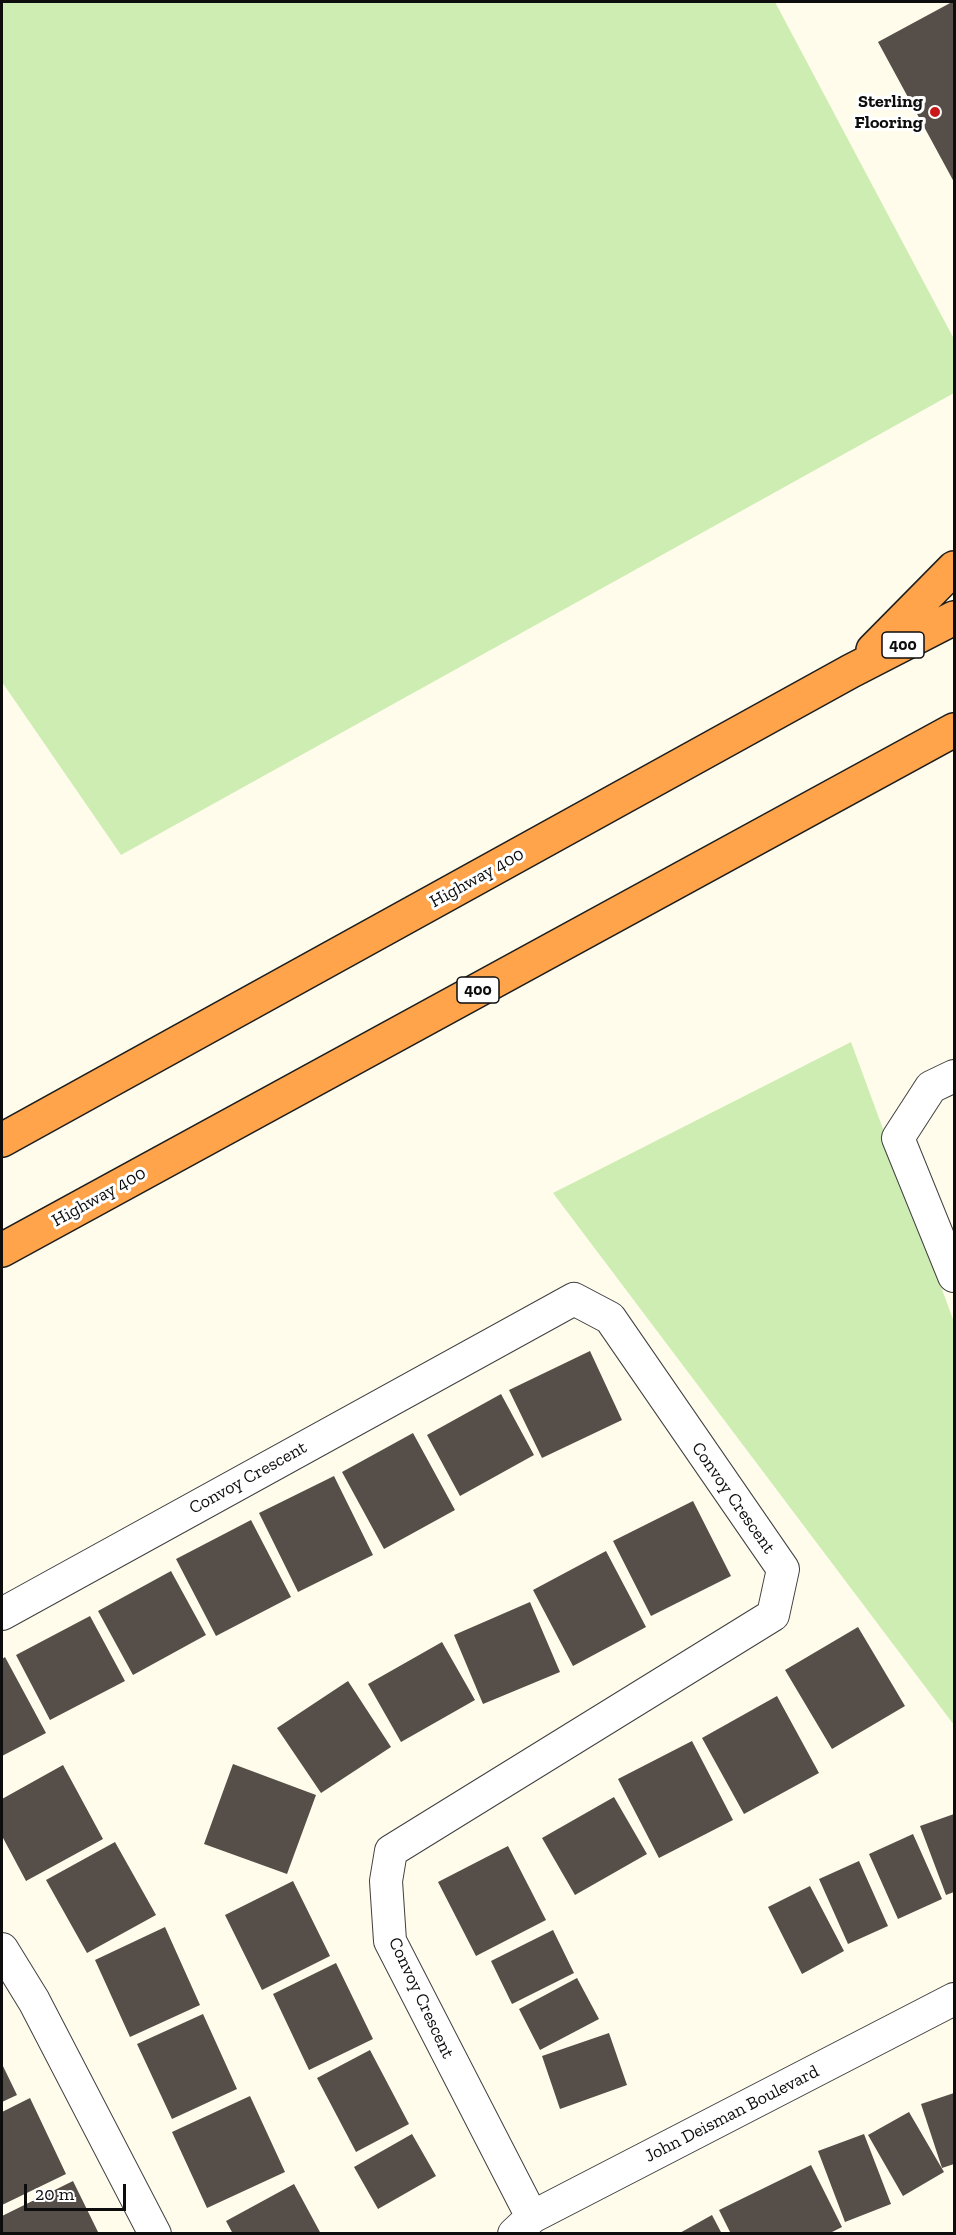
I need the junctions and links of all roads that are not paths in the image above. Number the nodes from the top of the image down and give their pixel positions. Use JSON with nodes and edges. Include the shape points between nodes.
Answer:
{"nodes":[{"id":1,"x":954,"y":568,"type":"edge"},
{"id":2,"x":954,"y":618,"type":"edge"},
{"id":3,"x":851,"y":671,"type":"junction"},
{"id":4,"x":954,"y":730,"type":"edge"},
{"id":5,"x":954,"y":1076,"type":"edge"},
{"id":6,"x":2,"y":1140,"type":"edge"},
{"id":7,"x":2,"y":1250,"type":"edge"},
{"id":8,"x":954,"y":1276,"type":"edge"},
{"id":9,"x":2,"y":1614,"type":"edge"},
{"id":10,"x":2,"y":1949,"type":"edge"},
{"id":11,"x":954,"y":1999,"type":"edge"},
{"id":12,"x":523,"y":2225,"type":"edge"},
{"id":13,"x":155,"y":2234,"type":"edge"}],
"edges":[{"from":1,"to":3,"type":"highway"},
{"from":2,"to":3,"type":"highway","name":"Highway 400","number":"400"},
{"from":3,"to":6,"type":"highway","name":"Highway 400","number":"400"},
{"from":4,"to":7,"type":"highway","name":"Highway 400","number":"400"},
{"from":5,"to":8,"type":"street","via":[[931,1087],[898,1138]]},
{"from":9,"to":12,"type":"street","name":"Convoy Crescent","via":[[574,1299],[610,1318],[783,1569],[772,1614],[391,1851],[386,1881],[390,1941]]},
{"from":10,"to":13,"type":"street","via":[[34,2001]]},
{"from":11,"to":12,"type":"street","name":"John Deisman Boulevard"}]}
